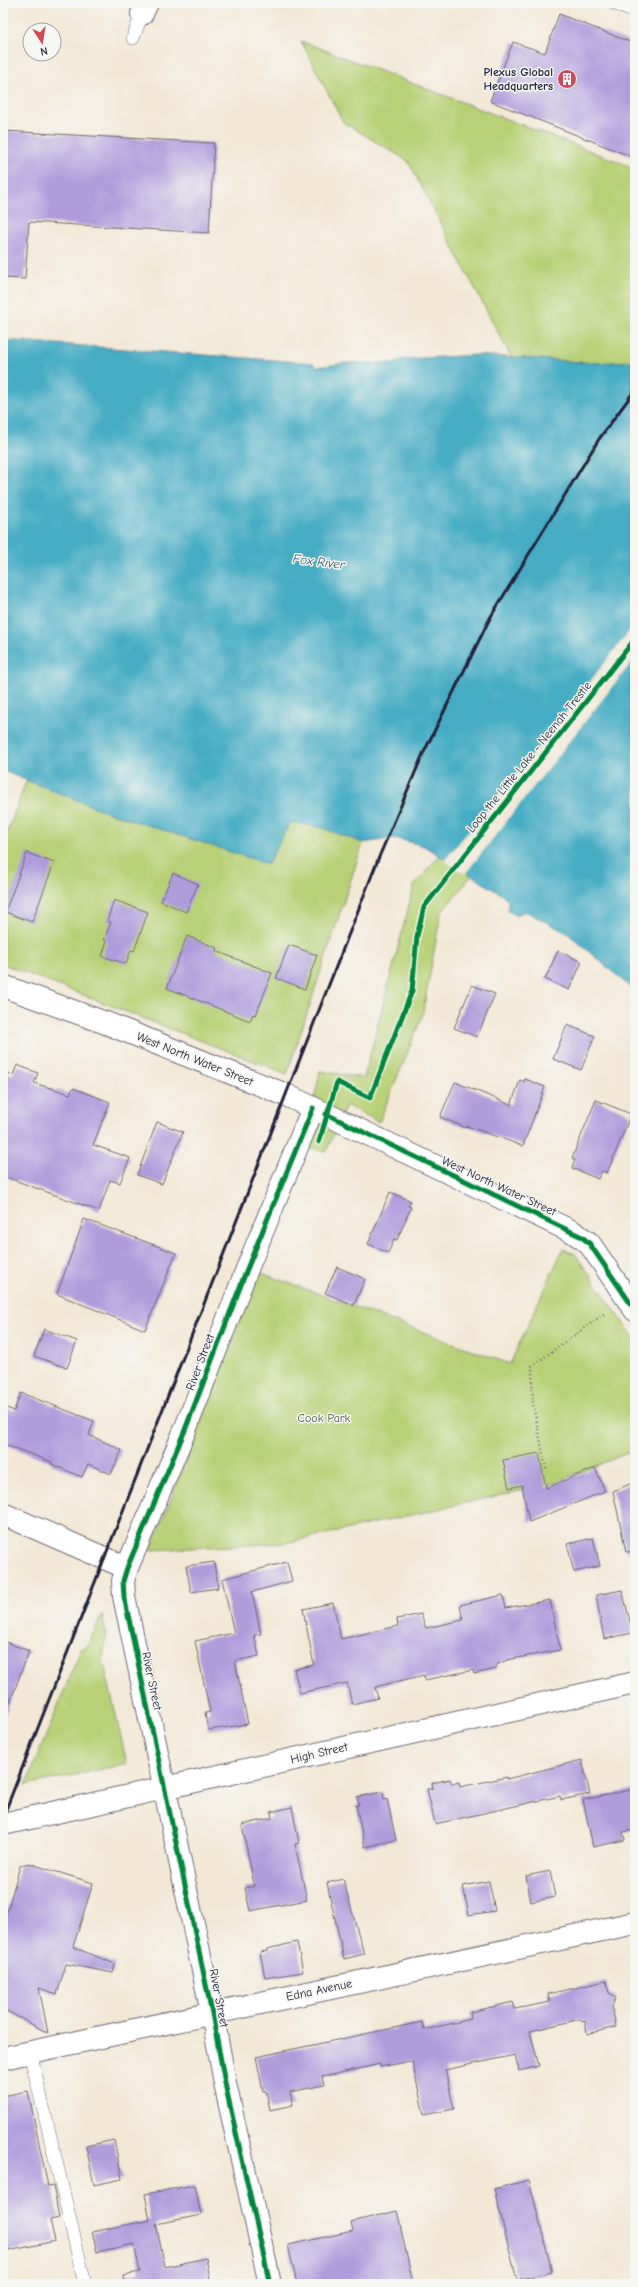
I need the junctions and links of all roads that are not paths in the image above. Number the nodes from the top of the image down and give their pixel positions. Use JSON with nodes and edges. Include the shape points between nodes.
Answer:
{"nodes":[{"id":1,"x":618,"y":4,"type":"edge"},
{"id":2,"x":145,"y":8,"type":"edge"},
{"id":3,"x":635,"y":12,"type":"edge"},
{"id":4,"x":133,"y":38,"type":"dead end"},
{"id":5,"x":3,"y":986,"type":"edge"},
{"id":6,"x":313,"y":1108,"type":"junction"},
{"id":7,"x":635,"y":1310,"type":"edge"},
{"id":8,"x":3,"y":1514,"type":"edge"},
{"id":9,"x":127,"y":1568,"type":"junction"},
{"id":10,"x":635,"y":1683,"type":"edge"},
{"id":11,"x":165,"y":1787,"type":"junction"},
{"id":12,"x":3,"y":1824,"type":"edge"},
{"id":13,"x":635,"y":1922,"type":"edge"},
{"id":14,"x":212,"y":2013,"type":"junction"},
{"id":15,"x":30,"y":2052,"type":"junction"},
{"id":16,"x":3,"y":2058,"type":"edge"},
{"id":17,"x":85,"y":2284,"type":"edge"},
{"id":18,"x":270,"y":2284,"type":"edge"}],
"edges":[{"from":1,"to":3,"type":"lane"},
{"from":2,"to":4,"type":"lane"},
{"from":5,"to":6,"type":"street","name":"West North Water Street","via":[[106,1023]]},
{"from":6,"to":7,"type":"street","name":"West North Water Street","via":[[582,1237],[589,1243]]},
{"from":6,"to":9,"type":"street","name":"River Street","via":[[244,1276],[185,1430]]},
{"from":8,"to":9,"type":"street"},
{"from":9,"to":11,"type":"street","name":"River Street","via":[[123,1581],[124,1596]]},
{"from":10,"to":11,"type":"street","name":"High Street"},
{"from":11,"to":12,"type":"street","name":"High Street"},
{"from":11,"to":14,"type":"street","name":"River Street"},
{"from":13,"to":14,"type":"street","name":"Edna Avenue"},
{"from":14,"to":15,"type":"street","name":"Edna Avenue"},
{"from":14,"to":18,"type":"street","name":"River Street","via":[[226,2088]]},
{"from":15,"to":16,"type":"street","name":"Edna Avenue"},
{"from":15,"to":17,"type":"lane"}]}
